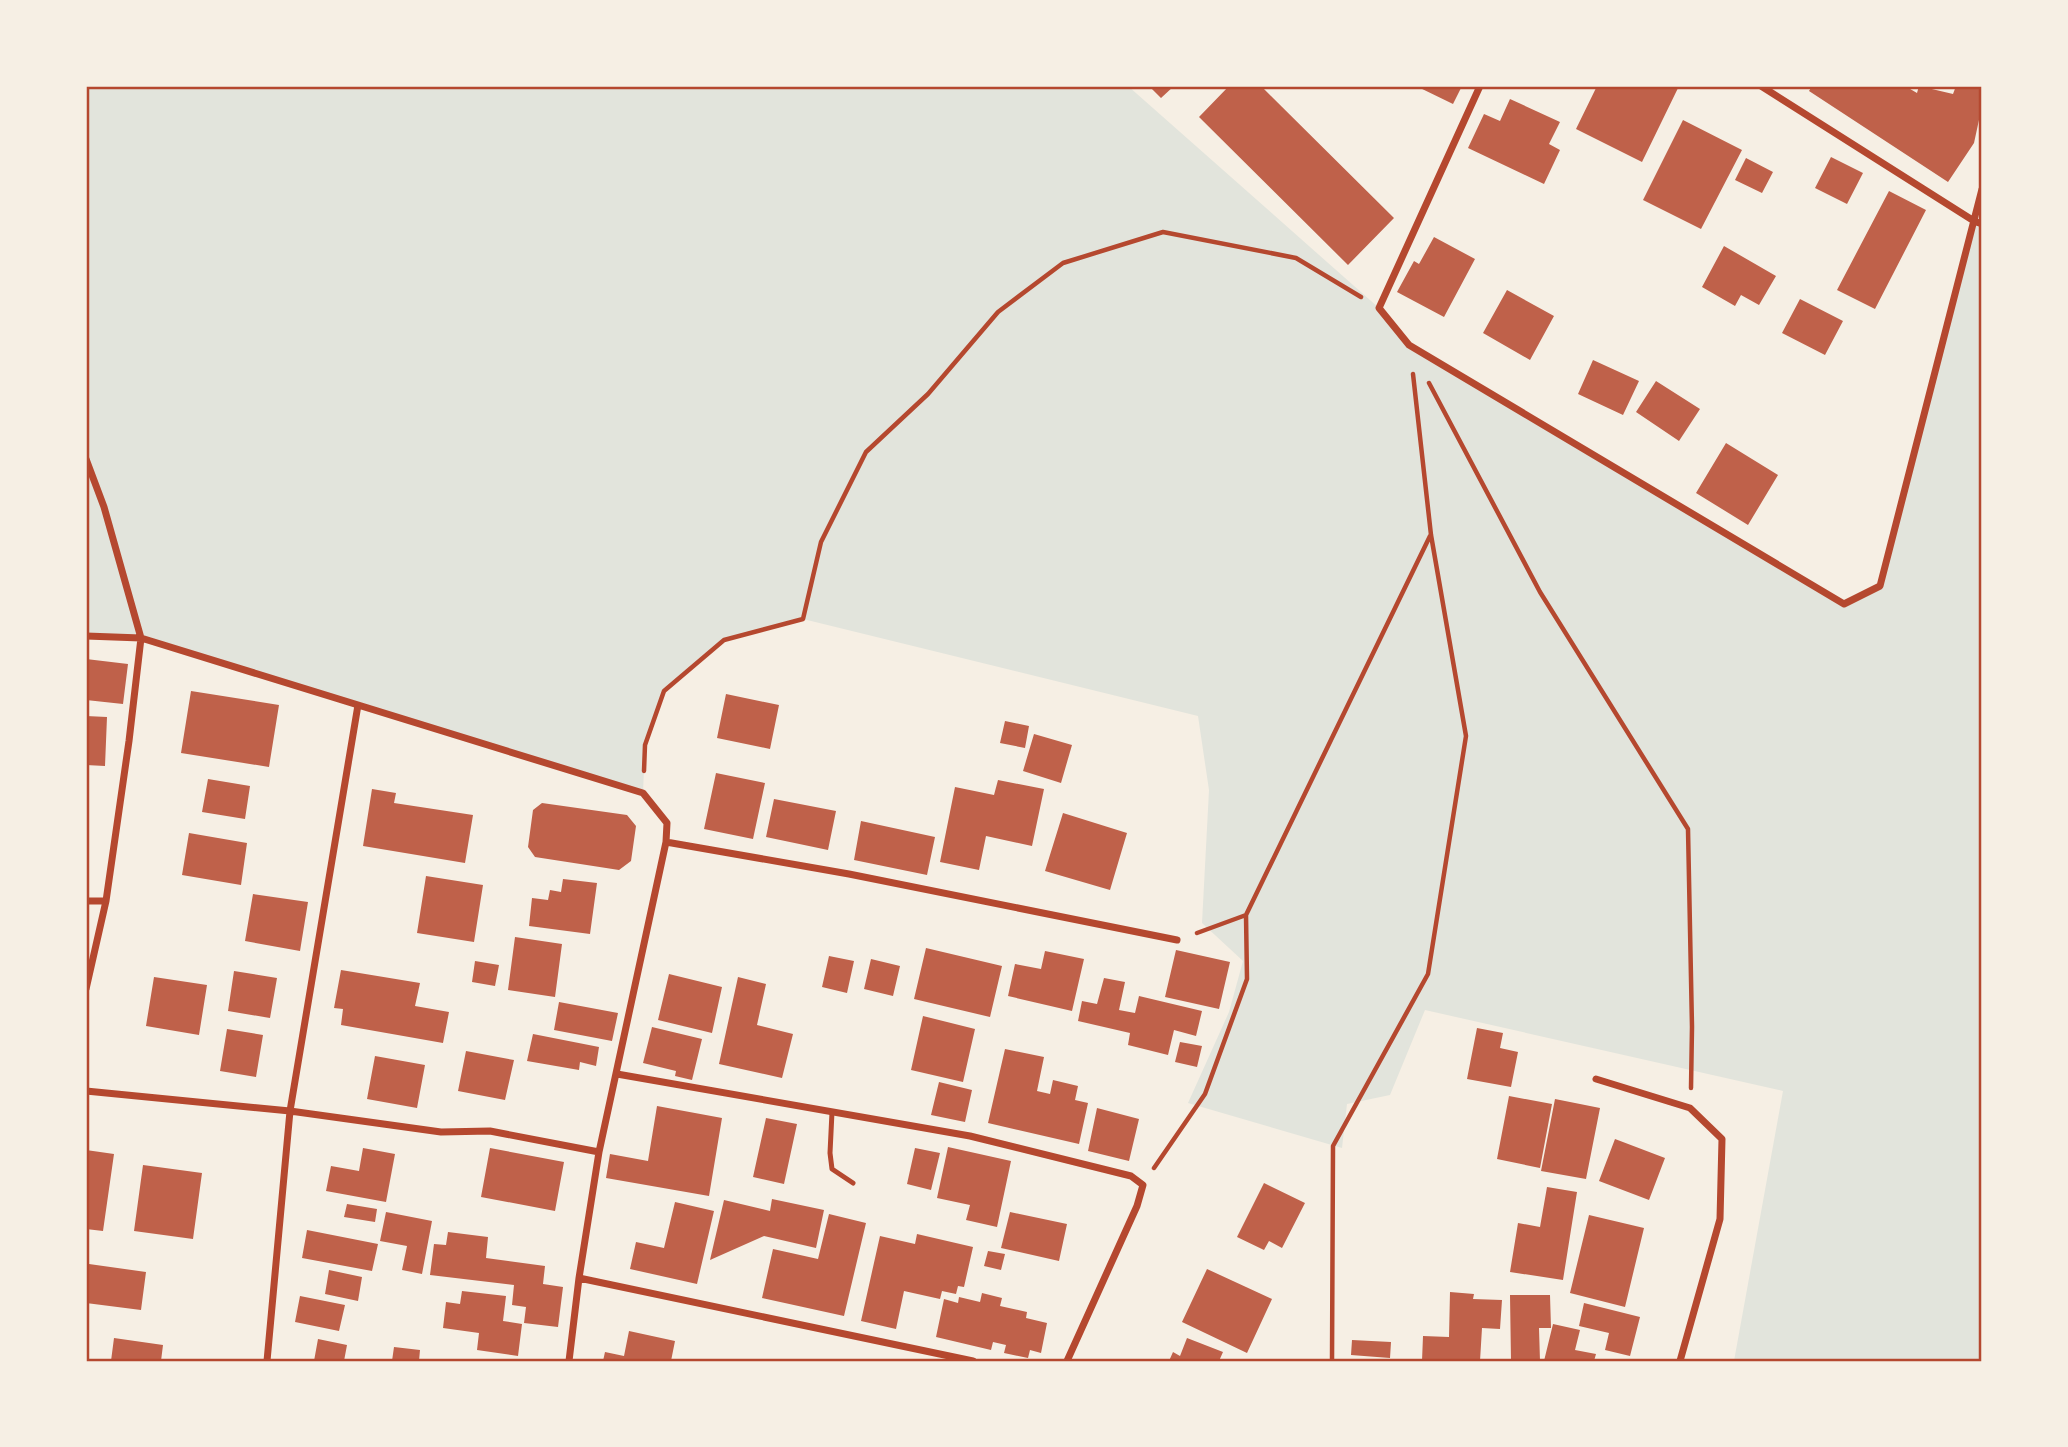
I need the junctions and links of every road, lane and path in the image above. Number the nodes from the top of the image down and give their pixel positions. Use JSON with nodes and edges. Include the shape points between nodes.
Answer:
{"nodes":[{"id":1,"x":1480,"y":86,"type":"edge"},
{"id":2,"x":1761,"y":86,"type":"edge"},
{"id":3,"x":1982,"y":189,"type":"edge"},
{"id":4,"x":1973,"y":220,"type":"junction"},
{"id":5,"x":1982,"y":224,"type":"edge"},
{"id":6,"x":1379,"y":308,"type":"junction"},
{"id":7,"x":1409,"y":345,"type":"junction"},
{"id":8,"x":1429,"y":382,"type":"dead end"},
{"id":9,"x":86,"y":459,"type":"edge"},
{"id":10,"x":1431,"y":535,"type":"junction"},
{"id":11,"x":86,"y":636,"type":"edge"},
{"id":12,"x":141,"y":638,"type":"junction"},
{"id":13,"x":358,"y":705,"type":"junction"},
{"id":14,"x":643,"y":793,"type":"junction"},
{"id":15,"x":666,"y":842,"type":"junction"},
{"id":16,"x":86,"y":901,"type":"edge"},
{"id":17,"x":106,"y":901,"type":"junction"},
{"id":18,"x":1246,"y":915,"type":"junction"},
{"id":19,"x":1177,"y":940,"type":"joint"},
{"id":20,"x":86,"y":989,"type":"edge"},
{"id":21,"x":617,"y":1074,"type":"junction"},
{"id":22,"x":1596,"y":1079,"type":"dead end"},
{"id":23,"x":86,"y":1091,"type":"edge"},
{"id":24,"x":1690,"y":1108,"type":"junction"},
{"id":25,"x":290,"y":1111,"type":"junction"},
{"id":26,"x":832,"y":1112,"type":"junction"},
{"id":27,"x":599,"y":1152,"type":"junction"},
{"id":28,"x":853,"y":1183,"type":"dead end"},
{"id":29,"x":1143,"y":1185,"type":"junction"},
{"id":30,"x":579,"y":1278,"type":"junction"},
{"id":31,"x":267,"y":1361,"type":"edge"},
{"id":32,"x":569,"y":1361,"type":"edge"},
{"id":33,"x":973,"y":1361,"type":"edge"},
{"id":34,"x":1067,"y":1361,"type":"edge"},
{"id":35,"x":1332,"y":1361,"type":"edge"},
{"id":36,"x":1680,"y":1361,"type":"edge"}],
"edges":[{"from":1,"to":6,"type":"street"},
{"from":2,"to":4,"type":"street"},
{"from":3,"to":4,"type":"street"},
{"from":4,"to":5,"type":"street"},
{"from":4,"to":7,"type":"street","via":[[1880,586],[1844,604]]},
{"from":6,"to":7,"type":"street"},
{"from":6,"to":14,"type":"path","via":[[1296,258],[1163,232],[1063,263],[998,312],[928,394],[866,452],[821,542],[803,619],[724,640],[664,691],[645,745]]},
{"from":7,"to":10,"type":"path"},
{"from":8,"to":24,"type":"path","via":[[1540,592],[1688,829]]},
{"from":9,"to":12,"type":"street"},
{"from":10,"to":18,"type":"path"},
{"from":10,"to":35,"type":"path","via":[[1466,736],[1428,974],[1333,1146]]},
{"from":11,"to":12,"type":"street"},
{"from":12,"to":13,"type":"street"},
{"from":12,"to":17,"type":"street"},
{"from":13,"to":14,"type":"street"},
{"from":13,"to":25,"type":"street"},
{"from":14,"to":15,"type":"street","via":[[667,823]]},
{"from":15,"to":19,"type":"street"},
{"from":15,"to":21,"type":"street"},
{"from":16,"to":17,"type":"street"},
{"from":17,"to":20,"type":"street"},
{"from":18,"to":19,"type":"path"},
{"from":18,"to":29,"type":"path","via":[[1247,979],[1205,1094]]},
{"from":21,"to":26,"type":"street"},
{"from":21,"to":27,"type":"street"},
{"from":22,"to":24,"type":"street"},
{"from":23,"to":25,"type":"street"},
{"from":24,"to":36,"type":"street","via":[[1722,1139],[1720,1219]]},
{"from":25,"to":27,"type":"street","via":[[441,1132],[490,1131]]},
{"from":25,"to":31,"type":"street"},
{"from":26,"to":28,"type":"lane","via":[[832,1169]]},
{"from":26,"to":29,"type":"street","via":[[970,1136],[1131,1176]]},
{"from":27,"to":30,"type":"street"},
{"from":29,"to":34,"type":"street"},
{"from":30,"to":32,"type":"street"},
{"from":30,"to":33,"type":"street"}]}
